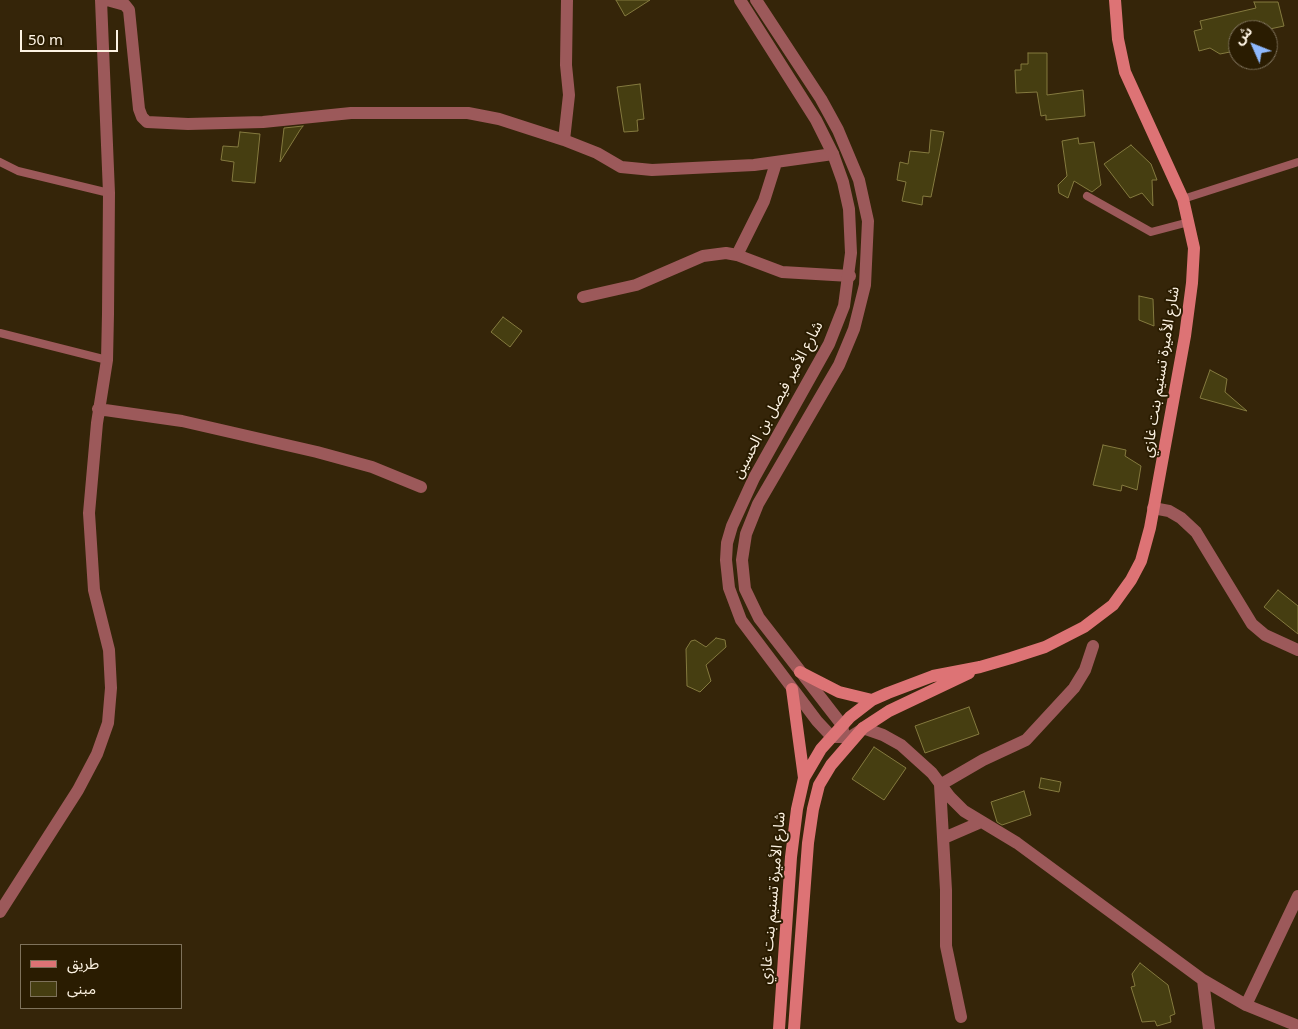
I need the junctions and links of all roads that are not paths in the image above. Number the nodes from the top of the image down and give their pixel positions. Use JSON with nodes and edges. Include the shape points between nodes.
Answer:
{"nodes":[{"id":1,"x":101,"y":0,"type":"edge"},
{"id":2,"x":107,"y":0,"type":"edge"},
{"id":3,"x":567,"y":0,"type":"edge"},
{"id":4,"x":740,"y":0,"type":"edge"},
{"id":5,"x":756,"y":0,"type":"edge"},
{"id":6,"x":1115,"y":0,"type":"edge"},
{"id":7,"x":564,"y":140,"type":"junction"},
{"id":8,"x":833,"y":154,"type":"junction"},
{"id":9,"x":0,"y":162,"type":"edge"},
{"id":10,"x":1298,"y":162,"type":"edge"},
{"id":11,"x":776,"y":163,"type":"junction"},
{"id":12,"x":109,"y":193,"type":"junction"},
{"id":13,"x":1087,"y":196,"type":"dead end"},
{"id":14,"x":1183,"y":199,"type":"junction"},
{"id":15,"x":1189,"y":222,"type":"junction"},
{"id":16,"x":737,"y":255,"type":"junction"},
{"id":17,"x":850,"y":276,"type":"junction"},
{"id":18,"x":583,"y":297,"type":"dead end"},
{"id":19,"x":0,"y":333,"type":"edge"},
{"id":20,"x":107,"y":360,"type":"junction"},
{"id":21,"x":98,"y":409,"type":"junction"},
{"id":22,"x":421,"y":487,"type":"dead end"},
{"id":23,"x":1153,"y":508,"type":"junction"},
{"id":24,"x":1093,"y":646,"type":"dead end"},
{"id":25,"x":1298,"y":650,"type":"edge"},
{"id":26,"x":980,"y":667,"type":"junction"},
{"id":27,"x":800,"y":672,"type":"junction"},
{"id":28,"x":792,"y":689,"type":"junction"},
{"id":29,"x":872,"y":700,"type":"junction"},
{"id":30,"x":842,"y":725,"type":"junction"},
{"id":31,"x":863,"y":728,"type":"junction"},
{"id":32,"x":831,"y":736,"type":"junction"},
{"id":33,"x":843,"y":744,"type":"junction"},
{"id":34,"x":804,"y":778,"type":"junction"},
{"id":35,"x":940,"y":785,"type":"junction"},
{"id":36,"x":981,"y":822,"type":"junction"},
{"id":37,"x":944,"y":838,"type":"junction"},
{"id":38,"x":1298,"y":896,"type":"edge"},
{"id":39,"x":0,"y":912,"type":"edge"},
{"id":40,"x":1203,"y":980,"type":"junction"},
{"id":41,"x":1246,"y":1005,"type":"junction"},
{"id":42,"x":961,"y":1018,"type":"dead end"},
{"id":43,"x":1298,"y":1026,"type":"edge"},
{"id":44,"x":779,"y":1029,"type":"edge"},
{"id":45,"x":794,"y":1029,"type":"edge"},
{"id":46,"x":1209,"y":1029,"type":"edge"}],
"edges":[{"from":1,"to":12,"type":"street"},
{"from":2,"to":7,"type":"street","via":[[125,5],[129,10],[139,109],[146,122],[263,122],[351,113],[456,112],[499,118]]},
{"from":3,"to":7,"type":"street","via":[[569,95]]},
{"from":4,"to":8,"type":"street","name":"شارع الأمير فيصل بن الحسين","via":[[816,120]]},
{"from":5,"to":27,"type":"street","via":[[838,130],[856,173],[868,221],[865,285],[849,342],[758,504],[744,548],[742,573],[750,600],[768,632]]},
{"from":6,"to":14,"type":"main road","name":"شارع الأميرة تسنيم بنت غازي","via":[[1125,72]]},
{"from":7,"to":11,"type":"street","via":[[635,170]]},
{"from":8,"to":11,"type":"street"},
{"from":8,"to":17,"type":"street","name":"شارع الأمير فيصل بن الحسين","via":[[844,182],[849,209]]},
{"from":9,"to":12,"type":"lane","via":[[18,171]]},
{"from":10,"to":14,"type":"lane"},
{"from":11,"to":16,"type":"street","via":[[764,201]]},
{"from":12,"to":20,"type":"street"},
{"from":13,"to":15,"type":"lane","via":[[1151,232]]},
{"from":14,"to":15,"type":"main road","name":"شارع الأميرة تسنيم بنت غازي"},
{"from":15,"to":23,"type":"main road","name":"شارع الأميرة تسنيم بنت غازي","via":[[1194,257],[1189,306]]},
{"from":16,"to":17,"type":"street","via":[[782,272]]},
{"from":16,"to":18,"type":"street","via":[[703,256],[636,285]]},
{"from":17,"to":28,"type":"street","name":"شارع الأمير فيصل بن الحسين","via":[[844,306],[830,344],[754,478],[727,543],[726,574],[734,603],[742,620]]},
{"from":19,"to":20,"type":"lane"},
{"from":20,"to":21,"type":"street"},
{"from":21,"to":22,"type":"street","via":[[182,421],[317,452],[372,467]]},
{"from":21,"to":39,"type":"street","via":[[90,514],[91,562],[94,590],[109,650],[112,688],[108,723],[97,754],[78,790]]},
{"from":23,"to":25,"type":"street","via":[[1169,511],[1196,532],[1252,624],[1265,635]]},
{"from":23,"to":26,"type":"main road","name":"شارع الأميرة تسنيم بنت غازي","via":[[1141,562],[1107,610],[1084,627],[1045,647]]},
{"from":24,"to":35,"type":"street","via":[[1085,670],[1074,688],[1026,740]]},
{"from":26,"to":29,"type":"main road","name":"شارع الأميرة تسنيم بنت غازي","via":[[933,676]]},
{"from":26,"to":31,"type":"main road","name":"شارع الأميرة تسنيم بنت غازي","via":[[888,711]]},
{"from":27,"to":29,"type":"main road","via":[[839,692]]},
{"from":27,"to":30,"type":"street"},
{"from":28,"to":32,"type":"street","name":"شارع الأمير فيصل بن الحسين"},
{"from":28,"to":34,"type":"main road"},
{"from":29,"to":30,"type":"main road","name":"شارع الأميرة تسنيم بنت غازي"},
{"from":30,"to":32,"type":"main road","name":"شارع الأميرة تسنيم بنت غازي"},
{"from":30,"to":33,"type":"street"},
{"from":31,"to":33,"type":"main road","name":"شارع الأميرة تسنيم بنت غازي"},
{"from":31,"to":35,"type":"street","via":[[901,745]]},
{"from":32,"to":33,"type":"street"},
{"from":32,"to":34,"type":"main road","name":"شارع الأميرة تسنيم بنت غازي"},
{"from":33,"to":45,"type":"main road","name":"شارع الأميرة تسنيم بنت غازي","via":[[822,780],[812,809]]},
{"from":34,"to":44,"type":"main road","name":"شارع الأميرة تسنيم بنت غازي","via":[[790,857]]},
{"from":35,"to":36,"type":"street","via":[[957,804]]},
{"from":35,"to":37,"type":"street"},
{"from":36,"to":37,"type":"street"},
{"from":36,"to":40,"type":"street","via":[[1018,842]]},
{"from":37,"to":42,"type":"street","via":[[946,946]]},
{"from":38,"to":41,"type":"street"},
{"from":40,"to":41,"type":"street"},
{"from":40,"to":46,"type":"street"},
{"from":41,"to":43,"type":"street"}]}
